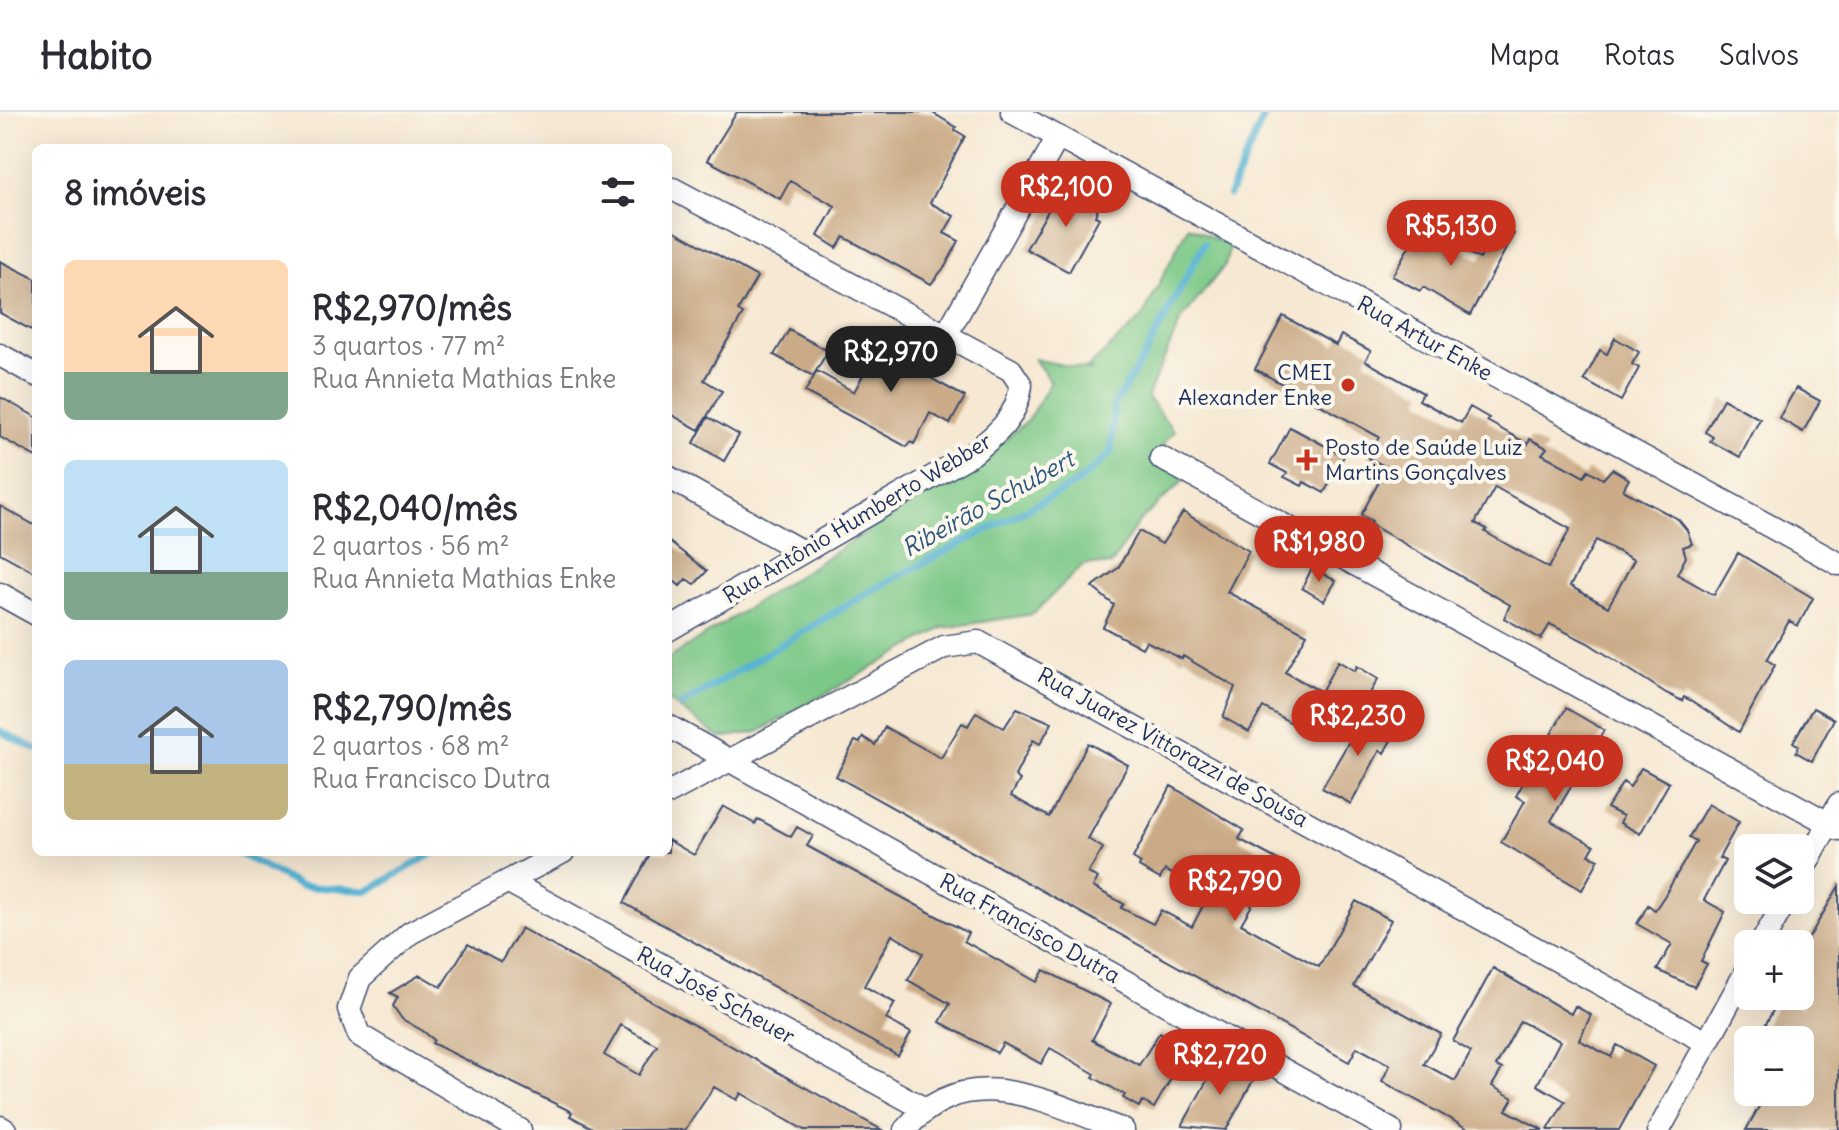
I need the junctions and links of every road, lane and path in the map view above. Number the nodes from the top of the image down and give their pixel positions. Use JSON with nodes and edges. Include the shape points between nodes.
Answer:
{"nodes":[{"id":1,"x":1012,"y":112,"type":"edge"},
{"id":2,"x":1058,"y":137,"type":"junction"},
{"id":3,"x":673,"y":189,"type":"dead end"},
{"id":4,"x":946,"y":335,"type":"junction"},
{"id":5,"x":0,"y":355,"type":"edge"},
{"id":6,"x":32,"y":373,"type":"edge"},
{"id":7,"x":1161,"y":458,"type":"dead end"},
{"id":8,"x":672,"y":479,"type":"edge"},
{"id":9,"x":801,"y":551,"type":"junction"},
{"id":10,"x":1839,"y":564,"type":"edge"},
{"id":11,"x":0,"y":594,"type":"edge"},
{"id":12,"x":32,"y":612,"type":"edge"},
{"id":13,"x":672,"y":628,"type":"edge"},
{"id":14,"x":672,"y":728,"type":"edge"},
{"id":15,"x":732,"y":762,"type":"junction"},
{"id":16,"x":672,"y":791,"type":"edge"},
{"id":17,"x":1836,"y":819,"type":"edge"},
{"id":18,"x":1814,"y":853,"type":"edge"},
{"id":19,"x":556,"y":856,"type":"edge"},
{"id":20,"x":509,"y":882,"type":"junction"},
{"id":21,"x":1734,"y":993,"type":"edge"},
{"id":22,"x":1706,"y":1042,"type":"junction"},
{"id":23,"x":923,"y":1108,"type":"junction"},
{"id":24,"x":520,"y":1130,"type":"edge"},
{"id":25,"x":905,"y":1130,"type":"edge"},
{"id":26,"x":1123,"y":1130,"type":"edge"},
{"id":27,"x":1391,"y":1130,"type":"edge"},
{"id":28,"x":1659,"y":1130,"type":"edge"}],
"edges":[{"from":1,"to":2,"type":"street","name":"Rua Artur Enke"},
{"from":2,"to":4,"type":"street"},
{"from":2,"to":10,"type":"street","name":"Rua Artur Enke"},
{"from":3,"to":4,"type":"street"},
{"from":4,"to":9,"type":"street","name":"Rua Antônio Humberto Webber","via":[[1011,370],[1021,385],[1012,416],[984,444]]},
{"from":5,"to":6,"type":"street"},
{"from":7,"to":17,"type":"street"},
{"from":8,"to":9,"type":"street"},
{"from":9,"to":13,"type":"street","name":"Rua Antônio Humberto Webber"},
{"from":11,"to":12,"type":"street"},
{"from":14,"to":15,"type":"street","name":"Rua Francisco Dutra"},
{"from":15,"to":16,"type":"street","name":"Rua Juarez Vittorazzi de Sousa"},
{"from":15,"to":22,"type":"street","name":"Rua Juarez Vittorazzi de Sousa","via":[[944,647],[978,642]]},
{"from":15,"to":27,"type":"street","name":"Rua Francisco Dutra"},
{"from":17,"to":18,"type":"street"},
{"from":19,"to":20,"type":"street"},
{"from":20,"to":23,"type":"street","name":"Rua José Scheuer"},
{"from":20,"to":24,"type":"street","via":[[459,904],[385,952],[360,978],[349,1009],[359,1035]]},
{"from":21,"to":22,"type":"street"},
{"from":22,"to":28,"type":"street"},
{"from":23,"to":25,"type":"street"},
{"from":23,"to":26,"type":"street","via":[[954,1094],[1011,1091]]}]}
